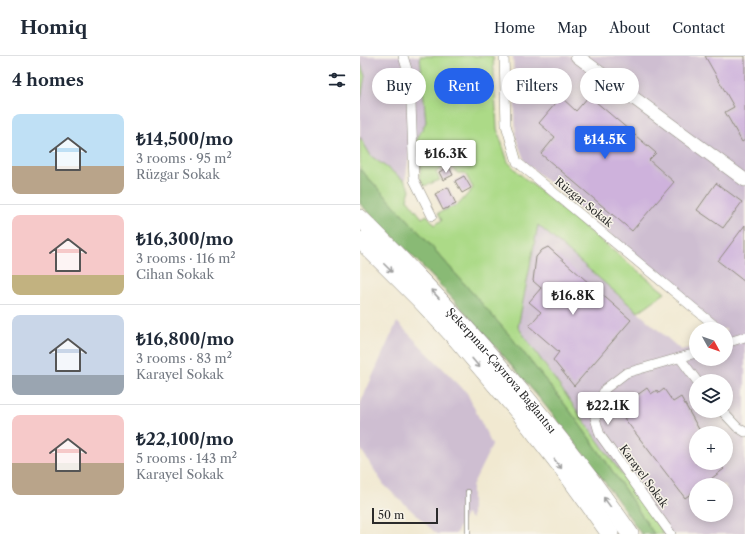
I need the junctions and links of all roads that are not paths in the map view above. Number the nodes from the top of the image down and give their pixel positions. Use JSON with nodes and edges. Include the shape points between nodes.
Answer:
{"nodes":[{"id":1,"x":403,"y":56,"type":"edge"},
{"id":2,"x":504,"y":56,"type":"edge"},
{"id":3,"x":577,"y":56,"type":"edge"},
{"id":4,"x":745,"y":180,"type":"edge"},
{"id":5,"x":432,"y":216,"type":"dead end"},
{"id":6,"x":360,"y":218,"type":"edge"},
{"id":7,"x":360,"y":240,"type":"edge"},
{"id":8,"x":711,"y":322,"type":"edge"},
{"id":9,"x":745,"y":337,"type":"edge"},
{"id":10,"x":733,"y":341,"type":"edge"},
{"id":11,"x":689,"y":355,"type":"edge"},
{"id":12,"x":680,"y":358,"type":"junction"},
{"id":13,"x":692,"y":374,"type":"edge"},
{"id":14,"x":729,"y":418,"type":"edge"},
{"id":15,"x":745,"y":432,"type":"edge"},
{"id":16,"x":468,"y":492,"type":"dead end"},
{"id":17,"x":468,"y":534,"type":"edge"},
{"id":18,"x":610,"y":534,"type":"edge"},
{"id":19,"x":630,"y":534,"type":"edge"},
{"id":20,"x":671,"y":534,"type":"edge"}],
"edges":[{"from":1,"to":5,"type":"street","via":[[410,79],[414,180]]},
{"from":2,"to":8,"type":"street","name":"Rüzgar Sokak","via":[[506,126],[517,162]]},
{"from":3,"to":4,"type":"street"},
{"from":19,"to":6,"type":"highway","name":"Şekerpınar-Çayırova Bağlantısı","one_way":true,"via":[[535,407],[507,374],[429,288]]},
{"from":7,"to":18,"type":"highway","name":"Şekerpınar-Çayırova Bağlantısı","one_way":true,"via":[[458,341],[521,415]]},
{"from":9,"to":10,"type":"street"},
{"from":11,"to":12,"type":"street","name":"Karayel Sokak"},
{"from":12,"to":13,"type":"street"},
{"from":12,"to":20,"type":"street","name":"Karayel Sokak","via":[[626,374],[605,389],[595,418],[600,435]]},
{"from":14,"to":15,"type":"street"},
{"from":16,"to":17,"type":"lane"}]}
